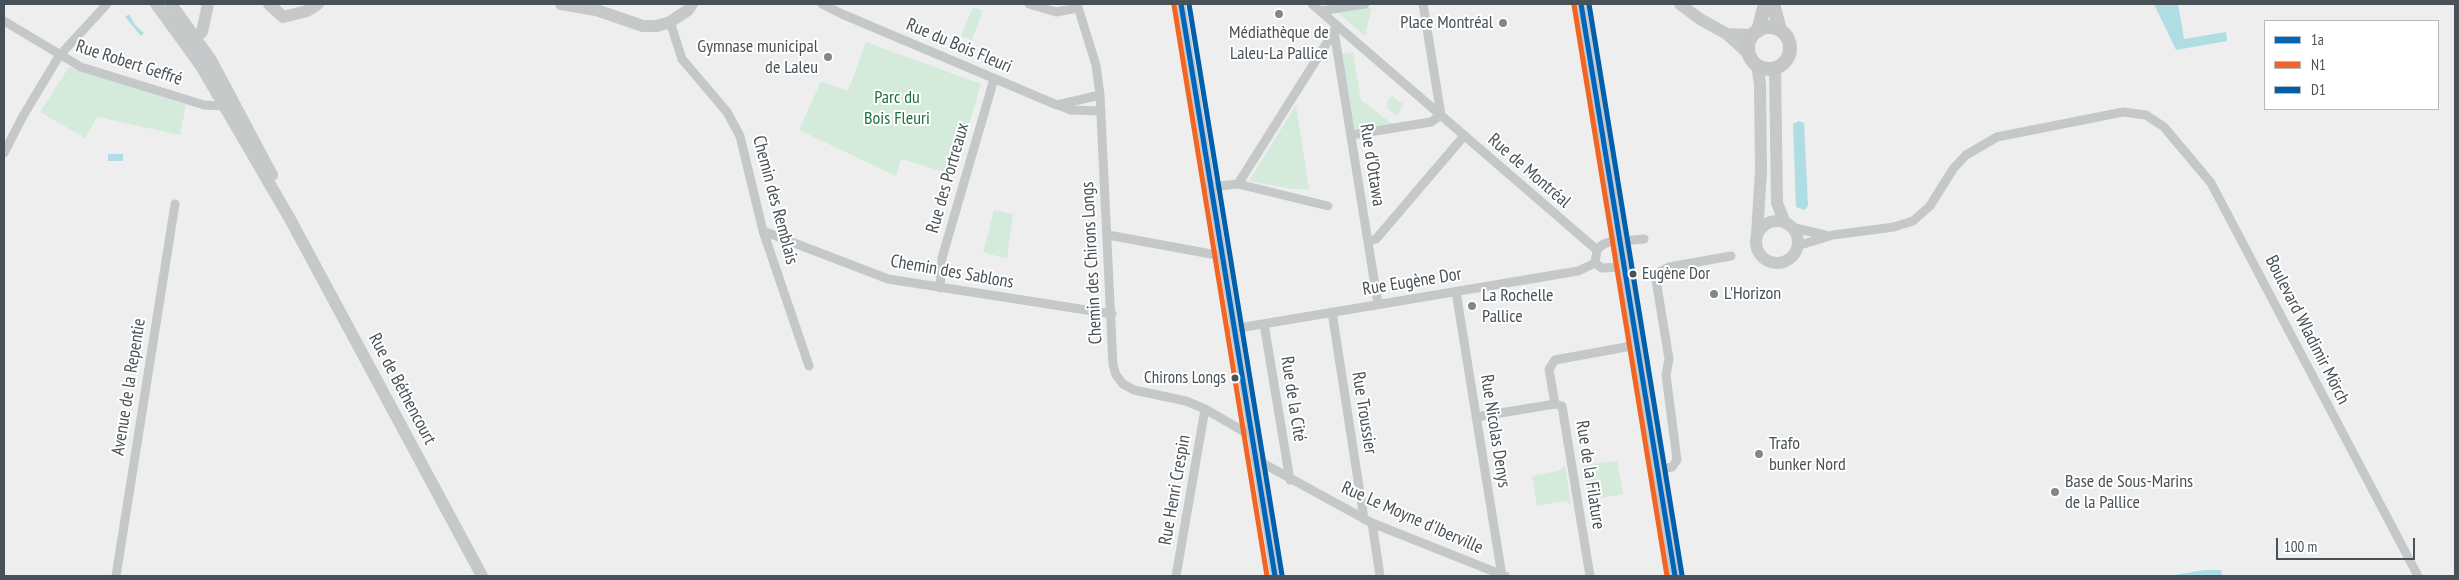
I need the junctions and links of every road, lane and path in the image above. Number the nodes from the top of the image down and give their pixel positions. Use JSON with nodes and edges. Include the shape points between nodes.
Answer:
{"nodes":[{"id":1,"x":107,"y":4,"type":"edge"},
{"id":2,"x":156,"y":4,"type":"edge"},
{"id":3,"x":171,"y":4,"type":"edge"},
{"id":4,"x":208,"y":4,"type":"edge"},
{"id":5,"x":269,"y":4,"type":"edge"},
{"id":6,"x":318,"y":4,"type":"edge"},
{"id":7,"x":561,"y":4,"type":"edge"},
{"id":8,"x":692,"y":4,"type":"edge"},
{"id":9,"x":822,"y":4,"type":"edge"},
{"id":10,"x":1029,"y":4,"type":"edge"},
{"id":11,"x":1181,"y":4,"type":"edge"},
{"id":12,"x":1312,"y":4,"type":"edge"},
{"id":13,"x":1366,"y":4,"type":"edge"},
{"id":14,"x":1423,"y":4,"type":"edge"},
{"id":15,"x":1581,"y":4,"type":"edge"},
{"id":16,"x":1680,"y":4,"type":"edge"},
{"id":17,"x":1765,"y":4,"type":"edge"},
{"id":18,"x":1773,"y":4,"type":"edge"},
{"id":19,"x":1077,"y":6,"type":"edge"},
{"id":20,"x":297,"y":9,"type":"edge"},
{"id":21,"x":1320,"y":11,"type":"junction"},
{"id":22,"x":4,"y":21,"type":"edge"},
{"id":23,"x":670,"y":22,"type":"junction"},
{"id":24,"x":1336,"y":28,"type":"junction"},
{"id":25,"x":1780,"y":30,"type":"junction"},
{"id":26,"x":1755,"y":33,"type":"junction"},
{"id":27,"x":1727,"y":34,"type":"junction"},
{"id":28,"x":191,"y":41,"type":"junction"},
{"id":29,"x":60,"y":56,"type":"junction"},
{"id":30,"x":1753,"y":60,"type":"junction"},
{"id":31,"x":1775,"y":68,"type":"junction"},
{"id":32,"x":994,"y":79,"type":"junction"},
{"id":33,"x":1100,"y":95,"type":"junction"},
{"id":34,"x":221,"y":101,"type":"junction"},
{"id":35,"x":1057,"y":105,"type":"junction"},
{"id":36,"x":1101,"y":111,"type":"junction"},
{"id":37,"x":1441,"y":115,"type":"junction"},
{"id":38,"x":1351,"y":135,"type":"junction"},
{"id":39,"x":1464,"y":136,"type":"junction"},
{"id":40,"x":4,"y":153,"type":"edge"},
{"id":41,"x":276,"y":183,"type":"junction"},
{"id":42,"x":1238,"y":184,"type":"junction"},
{"id":43,"x":1210,"y":187,"type":"junction"},
{"id":44,"x":175,"y":204,"type":"dead end"},
{"id":45,"x":1328,"y":206,"type":"dead end"},
{"id":46,"x":290,"y":219,"type":"junction"},
{"id":47,"x":1788,"y":225,"type":"junction"},
{"id":48,"x":763,"y":231,"type":"junction"},
{"id":49,"x":1108,"y":235,"type":"junction"},
{"id":50,"x":1757,"y":235,"type":"junction"},
{"id":51,"x":1833,"y":235,"type":"junction"},
{"id":52,"x":1644,"y":239,"type":"dead end"},
{"id":53,"x":1368,"y":241,"type":"junction"},
{"id":54,"x":1620,"y":241,"type":"junction"},
{"id":55,"x":1797,"y":246,"type":"junction"},
{"id":56,"x":1597,"y":250,"type":"junction"},
{"id":57,"x":1222,"y":256,"type":"junction"},
{"id":58,"x":1732,"y":256,"type":"dead end"},
{"id":59,"x":1595,"y":263,"type":"junction"},
{"id":60,"x":1624,"y":267,"type":"junction"},
{"id":61,"x":940,"y":288,"type":"junction"},
{"id":62,"x":1456,"y":292,"type":"junction"},
{"id":63,"x":1378,"y":304,"type":"junction"},
{"id":64,"x":1332,"y":312,"type":"junction"},
{"id":65,"x":1112,"y":314,"type":"junction"},
{"id":66,"x":1264,"y":324,"type":"junction"},
{"id":67,"x":1234,"y":329,"type":"junction"},
{"id":68,"x":1637,"y":345,"type":"junction"},
{"id":69,"x":809,"y":366,"type":"dead end"},
{"id":70,"x":1555,"y":404,"type":"junction"},
{"id":71,"x":1205,"y":409,"type":"junction"},
{"id":72,"x":1476,"y":417,"type":"junction"},
{"id":73,"x":1250,"y":432,"type":"junction"},
{"id":74,"x":1255,"y":459,"type":"junction"},
{"id":75,"x":1658,"y":470,"type":"junction"},
{"id":76,"x":1290,"y":480,"type":"junction"},
{"id":77,"x":1368,"y":521,"type":"junction"},
{"id":78,"x":116,"y":576,"type":"edge"},
{"id":79,"x":482,"y":576,"type":"edge"},
{"id":80,"x":1176,"y":576,"type":"edge"},
{"id":81,"x":1274,"y":576,"type":"edge"},
{"id":82,"x":1380,"y":576,"type":"edge"},
{"id":83,"x":1503,"y":576,"type":"edge"},
{"id":84,"x":1590,"y":576,"type":"edge"},
{"id":85,"x":1675,"y":576,"type":"edge"},
{"id":86,"x":2418,"y":576,"type":"edge"}],
"edges":[{"from":1,"to":29,"type":"street"},
{"from":2,"to":28,"type":"street","name":"Rue de Béthencourt"},
{"from":3,"to":28,"type":"street","name":"Rue de Béthencourt"},
{"from":4,"to":28,"type":"street","via":[[202,32]]},
{"from":5,"to":20,"type":"street","via":[[283,17]]},
{"from":6,"to":20,"type":"street"},
{"from":7,"to":23,"type":"street","via":[[596,10],[643,26]]},
{"from":8,"to":23,"type":"street"},
{"from":9,"to":32,"type":"street","name":"Rue du Bois Fleuri"},
{"from":10,"to":19,"type":"street","via":[[1056,12]]},
{"from":11,"to":43,"type":"street"},
{"from":12,"to":21,"type":"street","name":"Rue de Montréal"},
{"from":13,"to":21,"type":"street"},
{"from":14,"to":37,"type":"street"},
{"from":15,"to":54,"type":"street"},
{"from":16,"to":27,"type":"street"},
{"from":17,"to":26,"type":"main road"},
{"from":18,"to":25,"type":"main road"},
{"from":19,"to":33,"type":"street","name":"Chemin des Chirons Longs","via":[[1096,65]]},
{"from":21,"to":24,"type":"street","name":"Rue de Montréal"},
{"from":22,"to":29,"type":"street","name":"Rue Robert Geffré"},
{"from":23,"to":48,"type":"street","name":"Chemin des Remblais","via":[[682,59],[727,112],[740,136]]},
{"from":24,"to":37,"type":"street","name":"Rue de Montréal"},
{"from":24,"to":38,"type":"street","name":"Rue d'Ottawa"},
{"from":24,"to":42,"type":"street"},
{"from":25,"to":26,"type":"main road","via":[[1767,27]]},
{"from":25,"to":31,"type":"main road","via":[[1789,41],[1789,54]]},
{"from":26,"to":27,"type":"street"},
{"from":26,"to":30,"type":"main road","via":[[1750,42]]},
{"from":27,"to":30,"type":"street"},
{"from":28,"to":34,"type":"street","name":"Rue de Béthencourt"},
{"from":28,"to":41,"type":"street","name":"Rue de Béthencourt","via":[[211,60]]},
{"from":29,"to":34,"type":"street","name":"Rue Robert Geffré","via":[[81,67],[204,104]]},
{"from":29,"to":40,"type":"street"},
{"from":30,"to":31,"type":"main road","via":[[1769,69]]},
{"from":30,"to":50,"type":"street","via":[[1760,84]]},
{"from":31,"to":47,"type":"street","via":[[1777,203]]},
{"from":32,"to":35,"type":"street","name":"Rue du Bois Fleuri"},
{"from":32,"to":61,"type":"street","name":"Rue des Portreaux","via":[[942,258]]},
{"from":33,"to":35,"type":"street"},
{"from":33,"to":36,"type":"street","name":"Chemin des Chirons Longs"},
{"from":34,"to":41,"type":"street","via":[[226,98],[268,175]]},
{"from":34,"to":46,"type":"street","name":"Rue de Béthencourt"},
{"from":35,"to":36,"type":"street","name":"Rue du Bois Fleuri","via":[[1071,110]]},
{"from":36,"to":49,"type":"street","name":"Chemin des Chirons Longs"},
{"from":37,"to":38,"type":"street","via":[[1431,122]]},
{"from":37,"to":39,"type":"street","name":"Rue de Montréal"},
{"from":38,"to":53,"type":"street","name":"Rue d'Ottawa"},
{"from":39,"to":53,"type":"street","via":[[1376,239]]},
{"from":39,"to":56,"type":"street","name":"Rue de Montréal"},
{"from":41,"to":46,"type":"street","name":"Rue de Béthencourt"},
{"from":42,"to":43,"type":"street"},
{"from":42,"to":45,"type":"street"},
{"from":43,"to":57,"type":"street"},
{"from":44,"to":78,"type":"street","name":"Avenue de la Repentie"},
{"from":46,"to":79,"type":"street","name":"Rue de Béthencourt"},
{"from":47,"to":50,"type":"street","via":[[1772,222]]},
{"from":47,"to":51,"type":"street","via":[[1816,234]]},
{"from":47,"to":55,"type":"street","via":[[1797,239]]},
{"from":48,"to":61,"type":"street","name":"Chemin des Sablons","via":[[888,279]]},
{"from":48,"to":69,"type":"street","name":"Chemin des Remblais"},
{"from":49,"to":57,"type":"street"},
{"from":49,"to":65,"type":"street","name":"Chemin des Chirons Longs"},
{"from":50,"to":55,"type":"street","via":[[1757,248],[1770,262],[1788,259]]},
{"from":51,"to":55,"type":"street"},
{"from":51,"to":86,"type":"street","name":"Boulevard Wladimir Mörch","via":[[1894,227],[1913,221],[1930,206],[1953,168],[1966,155],[1997,137],[2123,112],[2146,115],[2164,126],[2211,183]]},
{"from":52,"to":54,"type":"street"},
{"from":53,"to":63,"type":"street","name":"Rue d'Ottawa"},
{"from":54,"to":56,"type":"street","via":[[1602,245]]},
{"from":54,"to":60,"type":"street"},
{"from":56,"to":59,"type":"street"},
{"from":57,"to":67,"type":"street"},
{"from":58,"to":75,"type":"street","via":[[1669,266],[1659,272],[1656,280],[1669,359],[1666,375],[1677,460],[1672,467]]},
{"from":59,"to":60,"type":"street","via":[[1602,268]]},
{"from":59,"to":62,"type":"street","name":"Rue Eugène Dor","via":[[1578,271]]},
{"from":60,"to":68,"type":"street"},
{"from":61,"to":65,"type":"street","name":"Chemin des Sablons"},
{"from":62,"to":63,"type":"street","name":"Rue Eugène Dor"},
{"from":62,"to":72,"type":"street","name":"Rue Nicolas Denys"},
{"from":63,"to":64,"type":"street","name":"Rue Eugène Dor"},
{"from":64,"to":66,"type":"street","name":"Rue Eugène Dor"},
{"from":64,"to":77,"type":"street","name":"Rue Troussier"},
{"from":65,"to":71,"type":"street","name":"Chemin des Chirons Longs","via":[[1113,366],[1123,384]]},
{"from":66,"to":67,"type":"street","name":"Rue Eugène Dor"},
{"from":66,"to":76,"type":"street","name":"Rue de la Cité"},
{"from":67,"to":73,"type":"street"},
{"from":68,"to":70,"type":"street","via":[[1555,360],[1549,369]]},
{"from":68,"to":75,"type":"street"},
{"from":70,"to":72,"type":"street","name":"Rue de la Filature"},
{"from":70,"to":84,"type":"street","name":"Rue de la Filature","via":[[1562,406],[1564,411]]},
{"from":71,"to":73,"type":"street","name":"Chemin des Chirons Longs"},
{"from":71,"to":80,"type":"street","name":"Rue Henri Crespin"},
{"from":72,"to":83,"type":"street","name":"Rue Nicolas Denys"},
{"from":73,"to":74,"type":"street"},
{"from":74,"to":76,"type":"street","name":"Rue Le Moyne d'Iberville"},
{"from":74,"to":81,"type":"street"},
{"from":75,"to":85,"type":"street"},
{"from":76,"to":77,"type":"street","name":"Rue Le Moyne d'Iberville"},
{"from":77,"to":82,"type":"street","name":"Rue Troussier"},
{"from":77,"to":83,"type":"street","name":"Rue Le Moyne d'Iberville"}]}
